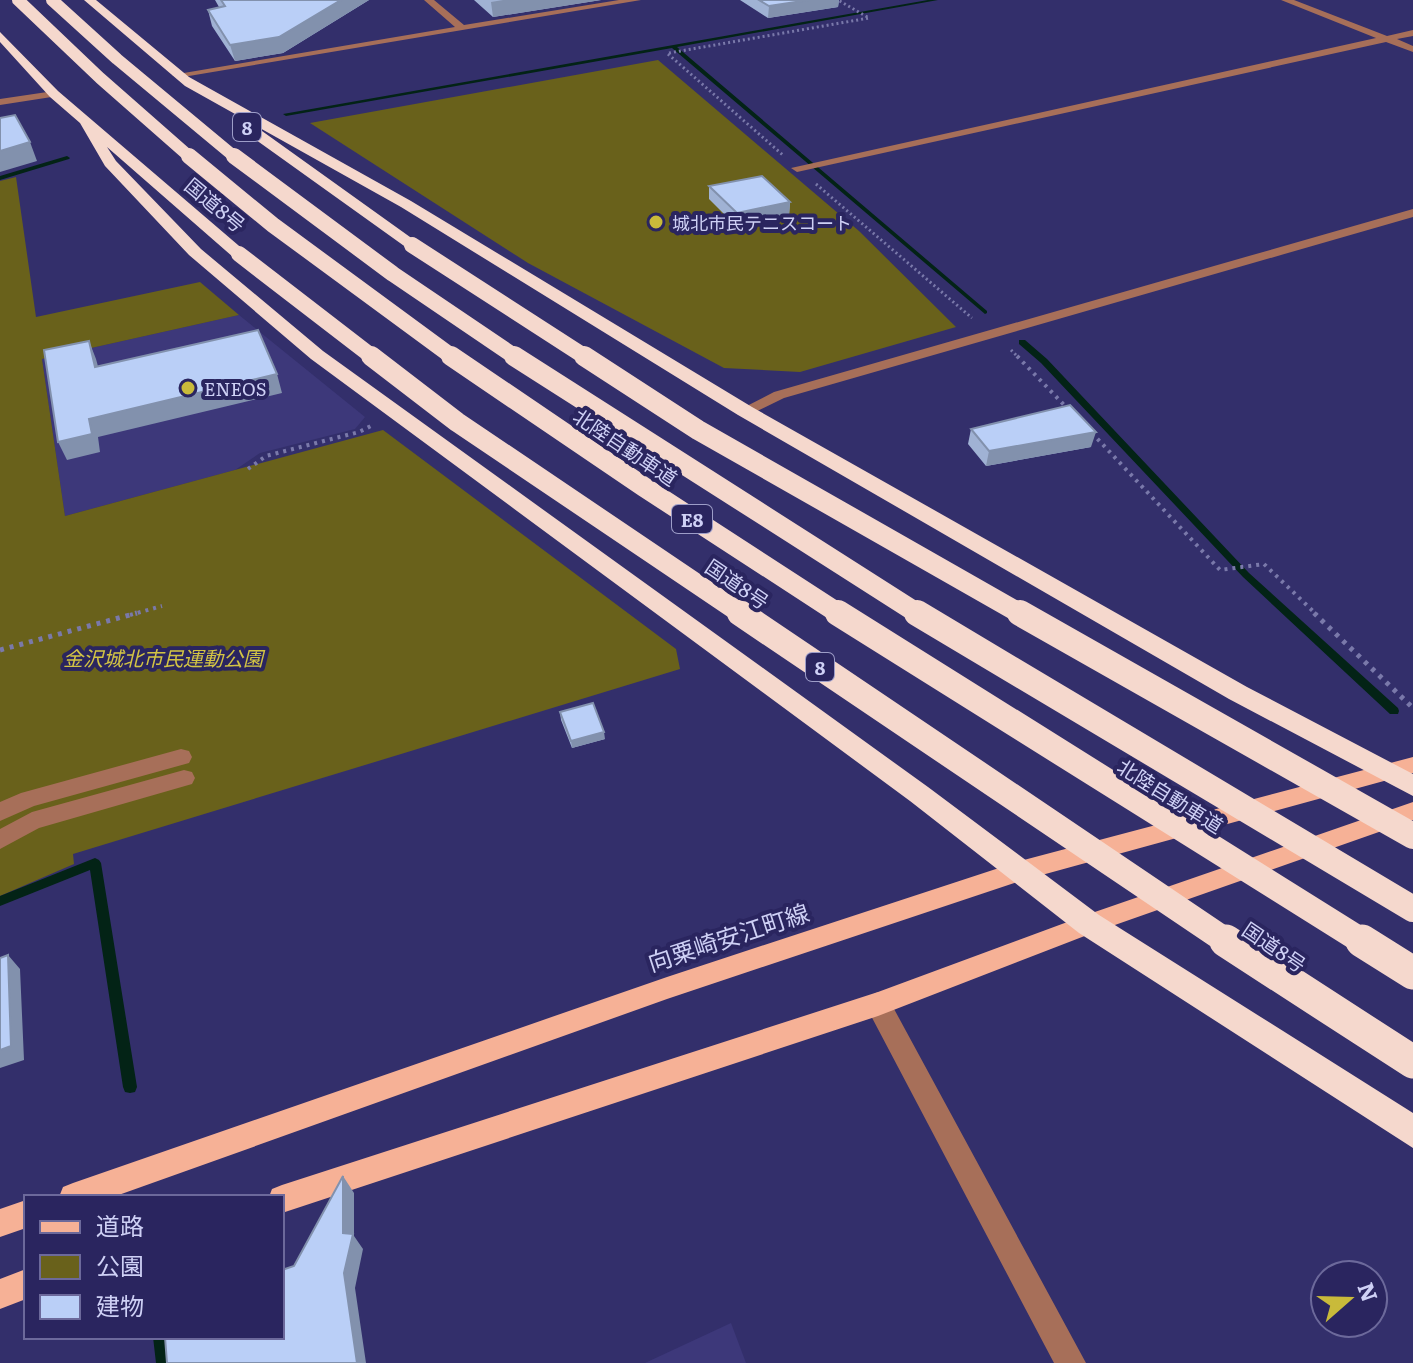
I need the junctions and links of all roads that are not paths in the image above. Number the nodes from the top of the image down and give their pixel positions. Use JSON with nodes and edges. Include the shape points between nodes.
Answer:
{"nodes":[{"id":1,"x":18,"y":0,"type":"edge"},
{"id":2,"x":52,"y":0,"type":"edge"},
{"id":3,"x":89,"y":0,"type":"edge"},
{"id":4,"x":429,"y":0,"type":"edge"},
{"id":5,"x":636,"y":0,"type":"edge"},
{"id":6,"x":1286,"y":0,"type":"edge"},
{"id":7,"x":463,"y":29,"type":"junction"},
{"id":8,"x":1413,"y":33,"type":"edge"},
{"id":9,"x":0,"y":35,"type":"edge"},
{"id":10,"x":1386,"y":39,"type":"junction"},
{"id":11,"x":1413,"y":49,"type":"edge"},
{"id":12,"x":177,"y":75,"type":"junction"},
{"id":13,"x":54,"y":94,"type":"junction"},
{"id":14,"x":0,"y":102,"type":"edge"},
{"id":15,"x":86,"y":123,"type":"junction"},
{"id":16,"x":807,"y":165,"type":"road end"},
{"id":17,"x":1413,"y":213,"type":"edge"},
{"id":18,"x":745,"y":411,"type":"junction"},
{"id":19,"x":1401,"y":769,"type":"edge"},
{"id":20,"x":1413,"y":786,"type":"edge"},
{"id":21,"x":1413,"y":811,"type":"edge"},
{"id":22,"x":0,"y":812,"type":"edge"},
{"id":23,"x":1413,"y":836,"type":"edge"},
{"id":24,"x":0,"y":840,"type":"edge"},
{"id":25,"x":1020,"y":871,"type":"junction"},
{"id":26,"x":1413,"y":909,"type":"edge"},
{"id":27,"x":1089,"y":924,"type":"junction"},
{"id":28,"x":1413,"y":973,"type":"edge"},
{"id":29,"x":878,"y":1004,"type":"junction"},
{"id":30,"x":1413,"y":1062,"type":"edge"},
{"id":31,"x":1413,"y":1132,"type":"edge"},
{"id":32,"x":79,"y":1195,"type":"edge"},
{"id":33,"x":284,"y":1198,"type":"edge"},
{"id":34,"x":24,"y":1215,"type":"edge"},
{"id":35,"x":0,"y":1223,"type":"edge"},
{"id":36,"x":24,"y":1285,"type":"edge"},
{"id":37,"x":0,"y":1294,"type":"edge"},
{"id":38,"x":1071,"y":1363,"type":"edge"}],
"edges":[{"from":1,"to":28,"type":"highway","name":"北陸自動車道","number":"E8","bridge":true,"via":[[227,188],[471,370],[984,707]]},
{"from":2,"to":26,"type":"highway","name":"北陸自動車道","number":"E8","bridge":true,"via":[[168,105],[252,171],[509,354],[1017,676]]},
{"from":3,"to":12,"type":"highway","number":"8"},
{"from":4,"to":7,"type":"street"},
{"from":5,"to":7,"type":"street"},
{"from":6,"to":10,"type":"street"},
{"from":7,"to":12,"type":"street"},
{"from":8,"to":10,"type":"street"},
{"from":9,"to":13,"type":"highway","name":"国道8号","number":"8"},
{"from":10,"to":11,"type":"street"},
{"from":10,"to":16,"type":"street"},
{"from":12,"to":18,"type":"highway","via":[[406,204]]},
{"from":12,"to":23,"type":"highway","number":"8","bridge":true,"via":[[412,245],[698,430]]},
{"from":13,"to":14,"type":"street"},
{"from":13,"to":15,"type":"highway","name":"国道8号","number":"8"},
{"from":15,"to":25,"type":"highway","via":[[110,163],[195,252],[317,355]]},
{"from":15,"to":30,"type":"highway","name":"国道8号","number":"8","bridge":true,"via":[[239,254],[457,422],[1264,968]]},
{"from":17,"to":18,"type":"street","via":[[779,395]]},
{"from":18,"to":19,"type":"highway","via":[[1238,693]]},
{"from":19,"to":20,"type":"highway"},
{"from":19,"to":25,"type":"main road","name":"向粟崎安江町線"},
{"from":21,"to":27,"type":"main road"},
{"from":22,"to":24,"type":"street","via":[[29,799],[182,767],[32,821]]},
{"from":25,"to":27,"type":"highway"},
{"from":25,"to":32,"type":"main road","name":"向粟崎安江町線","via":[[667,988]]},
{"from":27,"to":29,"type":"main road"},
{"from":27,"to":31,"type":"highway"},
{"from":29,"to":33,"type":"main road"},
{"from":29,"to":38,"type":"street"},
{"from":34,"to":35,"type":"main road"},
{"from":36,"to":37,"type":"main road"}]}
